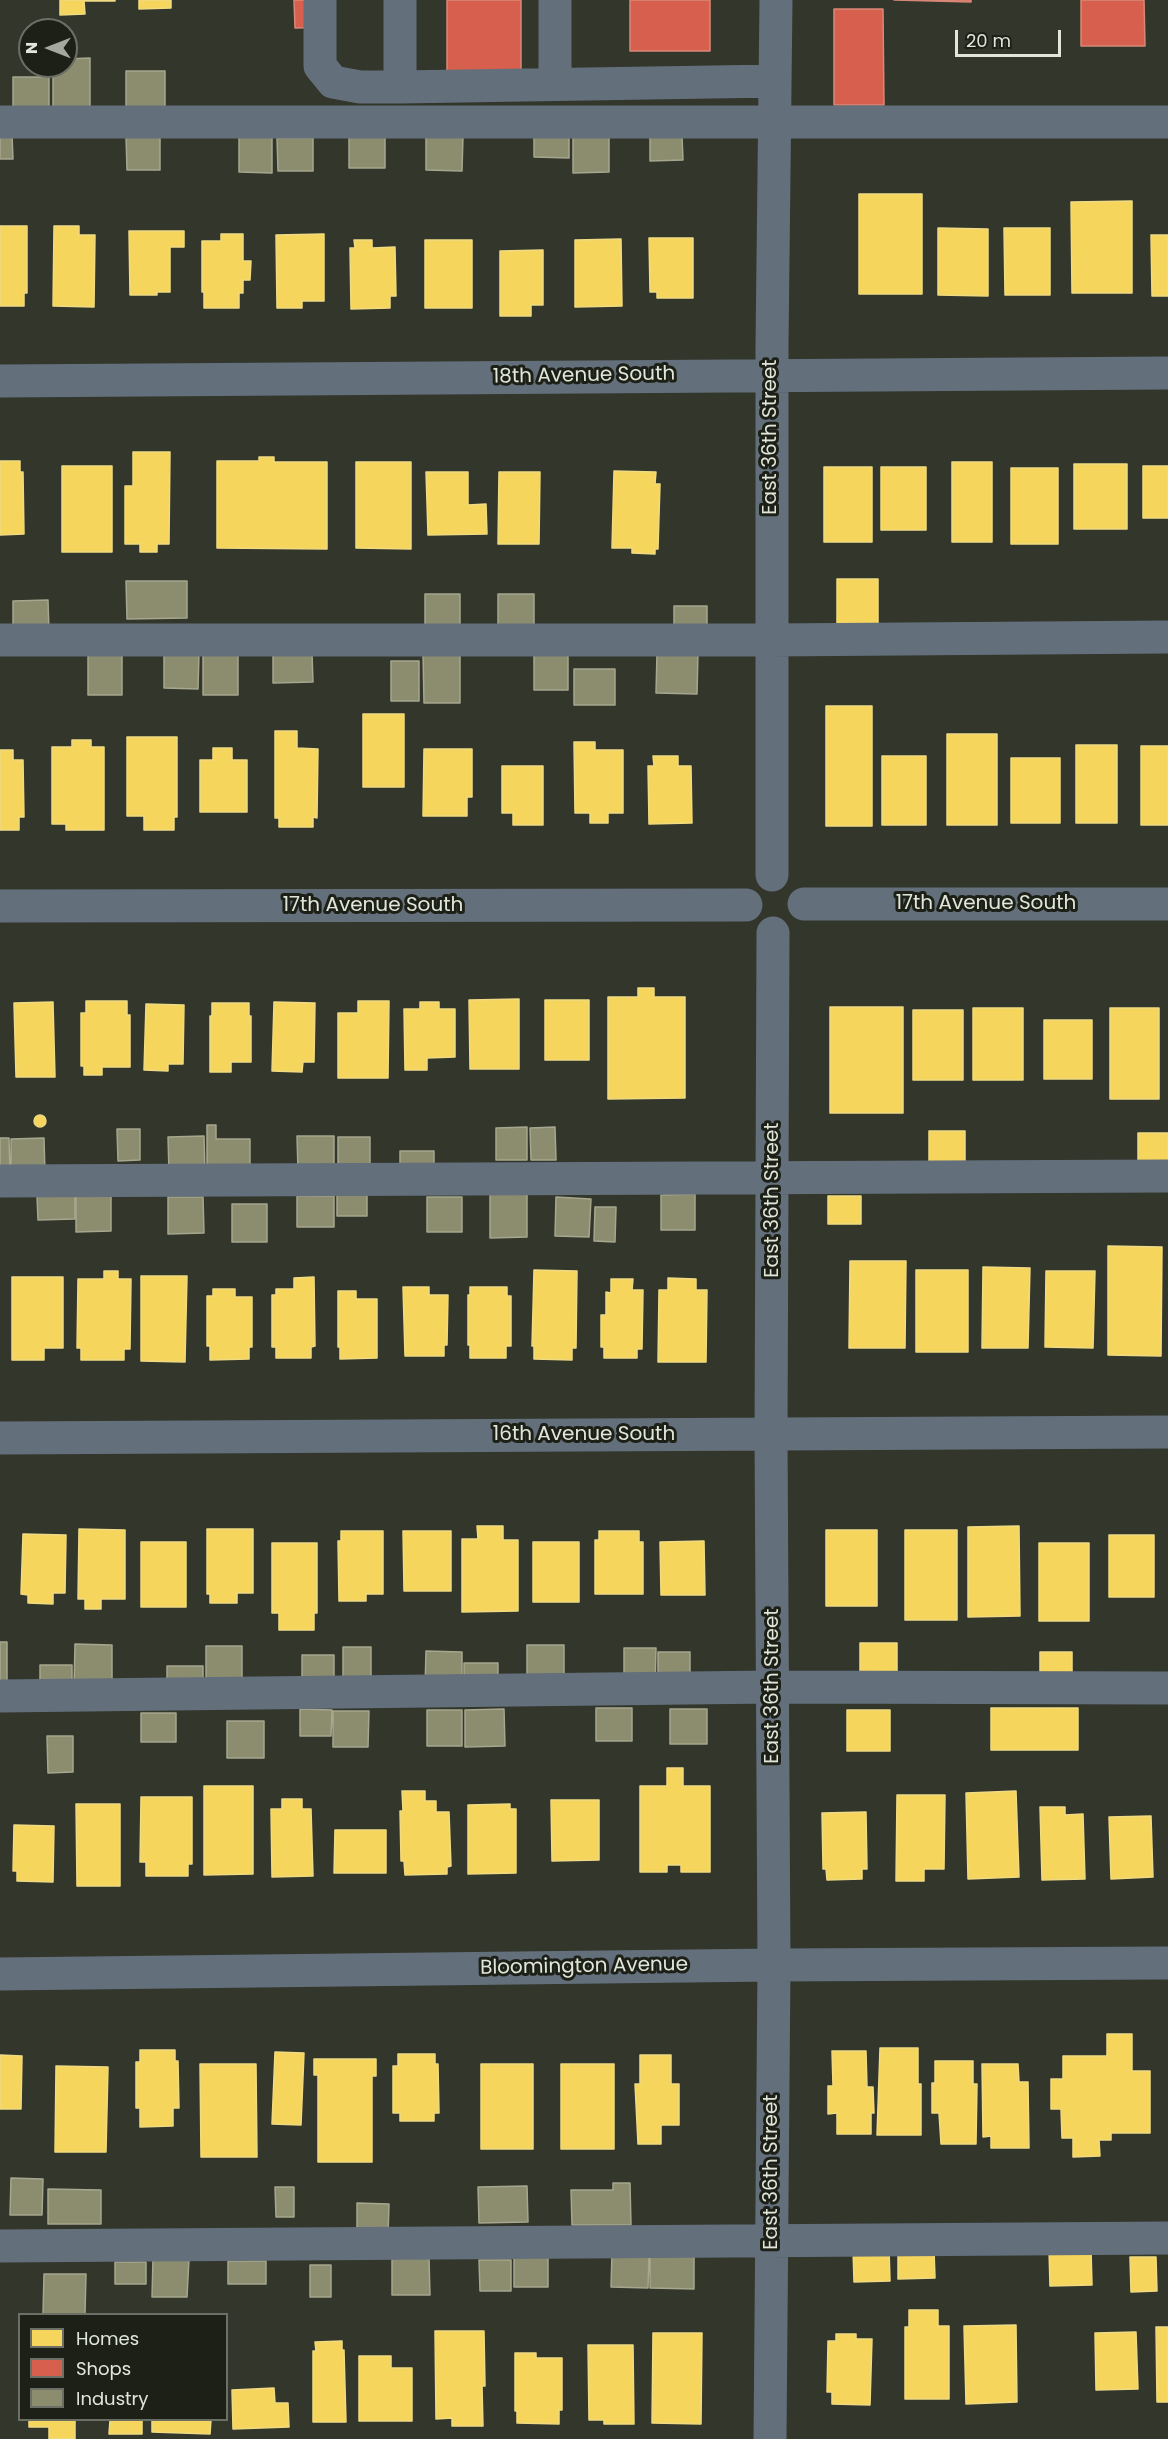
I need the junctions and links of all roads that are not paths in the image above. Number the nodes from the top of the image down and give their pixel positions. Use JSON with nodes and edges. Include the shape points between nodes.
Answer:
{"nodes":[{"id":1,"x":320,"y":0,"type":"edge"},
{"id":2,"x":400,"y":0,"type":"edge"},
{"id":3,"x":555,"y":0,"type":"edge"},
{"id":4,"x":776,"y":0,"type":"edge"},
{"id":5,"x":775,"y":81,"type":"junction"},
{"id":6,"x":555,"y":84,"type":"junction"},
{"id":7,"x":400,"y":87,"type":"junction"},
{"id":8,"x":0,"y":122,"type":"edge"},
{"id":9,"x":774,"y":122,"type":"junction"},
{"id":10,"x":1168,"y":122,"type":"edge"},
{"id":11,"x":1168,"y":374,"type":"edge"},
{"id":12,"x":772,"y":375,"type":"junction"},
{"id":13,"x":0,"y":381,"type":"edge"},
{"id":14,"x":1168,"y":637,"type":"edge"},
{"id":15,"x":0,"y":640,"type":"edge"},
{"id":16,"x":771,"y":640,"type":"junction"},
{"id":17,"x":772,"y":875,"type":"junction"},
{"id":18,"x":804,"y":904,"type":"junction"},
{"id":19,"x":1168,"y":904,"type":"edge"},
{"id":20,"x":746,"y":905,"type":"junction"},
{"id":21,"x":0,"y":906,"type":"edge"},
{"id":22,"x":773,"y":933,"type":"junction"},
{"id":23,"x":1168,"y":1176,"type":"edge"},
{"id":24,"x":773,"y":1177,"type":"junction"},
{"id":25,"x":0,"y":1181,"type":"edge"},
{"id":26,"x":1168,"y":1432,"type":"edge"},
{"id":27,"x":771,"y":1434,"type":"junction"},
{"id":28,"x":0,"y":1438,"type":"edge"},
{"id":29,"x":773,"y":1688,"type":"junction"},
{"id":30,"x":1168,"y":1688,"type":"edge"},
{"id":31,"x":0,"y":1696,"type":"edge"},
{"id":32,"x":1168,"y":1963,"type":"edge"},
{"id":33,"x":774,"y":1965,"type":"junction"},
{"id":34,"x":0,"y":1974,"type":"edge"},
{"id":35,"x":1168,"y":2238,"type":"edge"},
{"id":36,"x":771,"y":2240,"type":"junction"},
{"id":37,"x":0,"y":2246,"type":"edge"},
{"id":38,"x":770,"y":2439,"type":"edge"}],
"edges":[{"from":1,"to":7,"type":"street","via":[[320,66],[333,82]]},
{"from":2,"to":7,"type":"street"},
{"from":3,"to":6,"type":"street"},
{"from":4,"to":5,"type":"street","name":"East 36th Street"},
{"from":5,"to":6,"type":"street"},
{"from":5,"to":9,"type":"street","name":"East 36th Street"},
{"from":6,"to":7,"type":"street"},
{"from":8,"to":9,"type":"street"},
{"from":9,"to":10,"type":"street"},
{"from":9,"to":12,"type":"street","name":"East 36th Street"},
{"from":11,"to":12,"type":"street","name":"18th Avenue South"},
{"from":12,"to":13,"type":"street","name":"18th Avenue South"},
{"from":12,"to":16,"type":"street","name":"East 36th Street"},
{"from":14,"to":16,"type":"street"},
{"from":15,"to":16,"type":"street"},
{"from":16,"to":17,"type":"street","name":"East 36th Street"},
{"from":17,"to":18,"type":"street","via":[[795,883]]},
{"from":17,"to":20,"type":"street","via":[[754,885]]},
{"from":18,"to":19,"type":"street","name":"17th Avenue South"},
{"from":18,"to":22,"type":"street","via":[[792,928]]},
{"from":20,"to":21,"type":"street","name":"17th Avenue South"},
{"from":20,"to":22,"type":"street","via":[[759,929]]},
{"from":22,"to":24,"type":"street","name":"East 36th Street"},
{"from":23,"to":24,"type":"street"},
{"from":24,"to":25,"type":"street"},
{"from":24,"to":27,"type":"street","name":"East 36th Street"},
{"from":26,"to":27,"type":"street","name":"16th Avenue South"},
{"from":27,"to":28,"type":"street","name":"16th Avenue South"},
{"from":27,"to":29,"type":"street","name":"East 36th Street"},
{"from":29,"to":30,"type":"street"},
{"from":29,"to":31,"type":"street"},
{"from":29,"to":33,"type":"street","name":"East 36th Street"},
{"from":32,"to":33,"type":"street","name":"Bloomington Avenue"},
{"from":33,"to":34,"type":"street","name":"Bloomington Avenue"},
{"from":33,"to":36,"type":"street","name":"East 36th Street"},
{"from":35,"to":36,"type":"street"},
{"from":36,"to":37,"type":"street"},
{"from":36,"to":38,"type":"street","name":"East 36th Street"}]}
